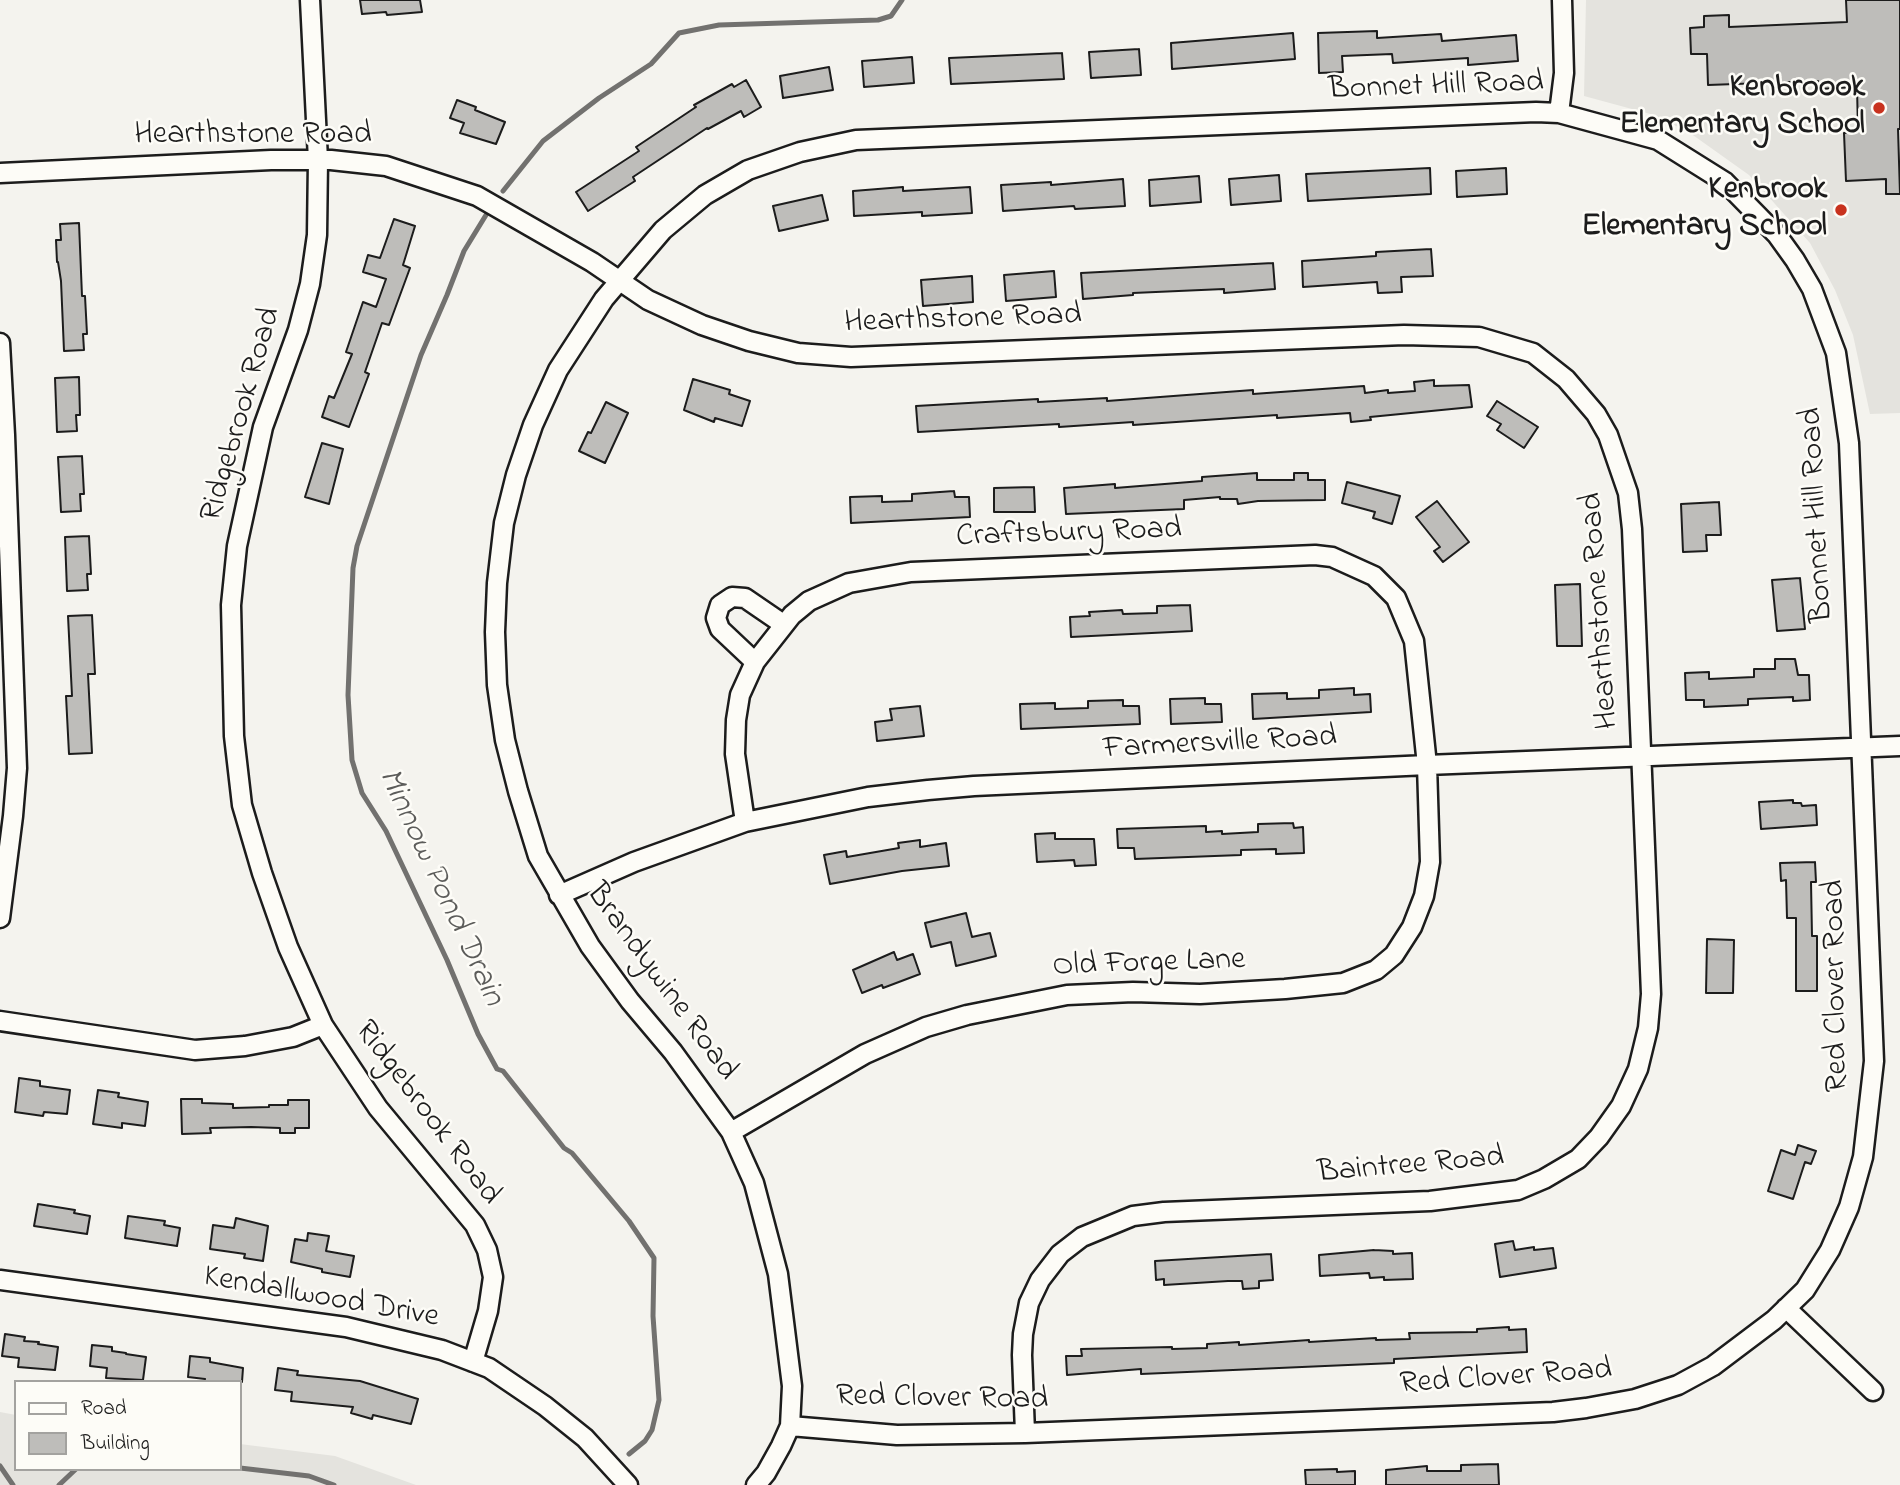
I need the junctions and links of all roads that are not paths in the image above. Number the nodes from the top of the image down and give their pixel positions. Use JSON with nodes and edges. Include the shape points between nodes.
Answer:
{"nodes":[{"id":1,"x":310,"y":0,"type":"edge"},
{"id":2,"x":1563,"y":0,"type":"edge"},
{"id":3,"x":1559,"y":114,"type":"junction"},
{"id":4,"x":318,"y":160,"type":"junction"},
{"id":5,"x":0,"y":173,"type":"edge"},
{"id":6,"x":618,"y":279,"type":"junction"},
{"id":7,"x":0,"y":343,"type":"edge"},
{"id":8,"x":783,"y":624,"type":"junction"},
{"id":9,"x":755,"y":662,"type":"junction"},
{"id":10,"x":1900,"y":746,"type":"edge"},
{"id":11,"x":1861,"y":748,"type":"junction"},
{"id":12,"x":1641,"y":757,"type":"junction"},
{"id":13,"x":1427,"y":765,"type":"junction"},
{"id":14,"x":745,"y":822,"type":"junction"},
{"id":15,"x":559,"y":895,"type":"junction"},
{"id":16,"x":0,"y":918,"type":"edge"},
{"id":17,"x":0,"y":1021,"type":"edge"},
{"id":18,"x":323,"y":1025,"type":"junction"},
{"id":19,"x":730,"y":1132,"type":"junction"},
{"id":20,"x":0,"y":1280,"type":"edge"},
{"id":21,"x":1786,"y":1308,"type":"junction"},
{"id":22,"x":473,"y":1362,"type":"junction"},
{"id":23,"x":1873,"y":1391,"type":"dead end"},
{"id":24,"x":790,"y":1426,"type":"junction"},
{"id":25,"x":1025,"y":1433,"type":"junction"},
{"id":26,"x":628,"y":1485,"type":"edge"},
{"id":27,"x":756,"y":1485,"type":"edge"}],
"edges":[{"from":1,"to":4,"type":"street","name":"Ridgebrook Road"},
{"from":2,"to":3,"type":"street","via":[[1564,73]]},
{"from":3,"to":6,"type":"street","name":"Bonnet Hill Road","via":[[856,140],[748,170],[705,195],[663,230]]},
{"from":3,"to":11,"type":"street","name":"Bonnet Hill Road","via":[[1658,140],[1725,182],[1777,235],[1812,289],[1836,353],[1849,443]]},
{"from":4,"to":5,"type":"street","name":"Hearthstone Road"},
{"from":4,"to":6,"type":"street","name":"Hearthstone Road","via":[[386,166],[477,196]]},
{"from":4,"to":18,"type":"street","name":"Ridgebrook Road","via":[[317,236],[310,284],[263,427],[237,546],[230,661],[242,805],[288,947]]},
{"from":6,"to":12,"type":"street","name":"Hearthstone Road","via":[[648,300],[702,326],[798,352],[838,356],[1404,335],[1479,337],[1533,353],[1566,379],[1596,414],[1628,493]]},
{"from":6,"to":15,"type":"street","name":"Brandywine Road","via":[[558,370],[533,425],[504,523],[497,583],[497,685],[505,740],[538,856]]},
{"from":7,"to":16,"type":"street","via":[[17,768]]},
{"from":8,"to":9,"type":"street","name":"Craftsbury Road"},
{"from":8,"to":9,"type":"street","via":[[746,598],[732,597],[720,605],[716,618],[720,629]]},
{"from":8,"to":13,"type":"street","name":"Craftsbury Road","via":[[809,601],[849,583],[911,572],[1332,556],[1374,576],[1396,598],[1414,641]]},
{"from":9,"to":14,"type":"street","name":"Craftsbury Road","via":[[740,695],[736,720],[735,754]]},
{"from":10,"to":11,"type":"street","name":"Farmersville Road"},
{"from":11,"to":12,"type":"street","name":"Farmersville Road"},
{"from":11,"to":21,"type":"street","name":"Red Clover Road","via":[[1874,1061],[1870,1110],[1849,1207],[1830,1250],[1805,1290]]},
{"from":12,"to":13,"type":"street","name":"Farmersville Road"},
{"from":12,"to":25,"type":"street","name":"Baintree Road","via":[[1651,994],[1648,1028],[1638,1069],[1621,1106],[1599,1137],[1578,1159],[1518,1190],[1430,1201],[1164,1212],[1133,1216],[1082,1237],[1060,1254],[1029,1303],[1022,1354]]},
{"from":13,"to":14,"type":"street","name":"Farmersville Road","via":[[974,786],[868,797]]},
{"from":13,"to":19,"type":"street","name":"Old Forge Lane","via":[[1430,862],[1424,896],[1394,955],[1376,970],[1343,983],[1200,994],[1067,995],[967,1015],[926,1027],[865,1055]]},
{"from":14,"to":15,"type":"street","name":"Farmersville Road"},
{"from":15,"to":19,"type":"street","name":"Brandywine Road","via":[[590,946]]},
{"from":17,"to":18,"type":"street","via":[[195,1050],[293,1037]]},
{"from":18,"to":22,"type":"street","name":"Ridgebrook Road","via":[[378,1108],[475,1225],[487,1250],[493,1277]]},
{"from":19,"to":24,"type":"street","name":"Brandywine Road","via":[[754,1183],[778,1275],[792,1386]]},
{"from":20,"to":22,"type":"street","name":"Kendallwood Drive","via":[[346,1327]]},
{"from":21,"to":23,"type":"street"},
{"from":21,"to":25,"type":"street","name":"Red Clover Road","via":[[1713,1366],[1678,1385],[1586,1408]]},
{"from":22,"to":26,"type":"street","name":"Kendallwood Drive","via":[[545,1406],[585,1438]]},
{"from":24,"to":25,"type":"street","name":"Red Clover Road","via":[[897,1435]]},
{"from":24,"to":27,"type":"street","name":"Brandywine Road"}]}
